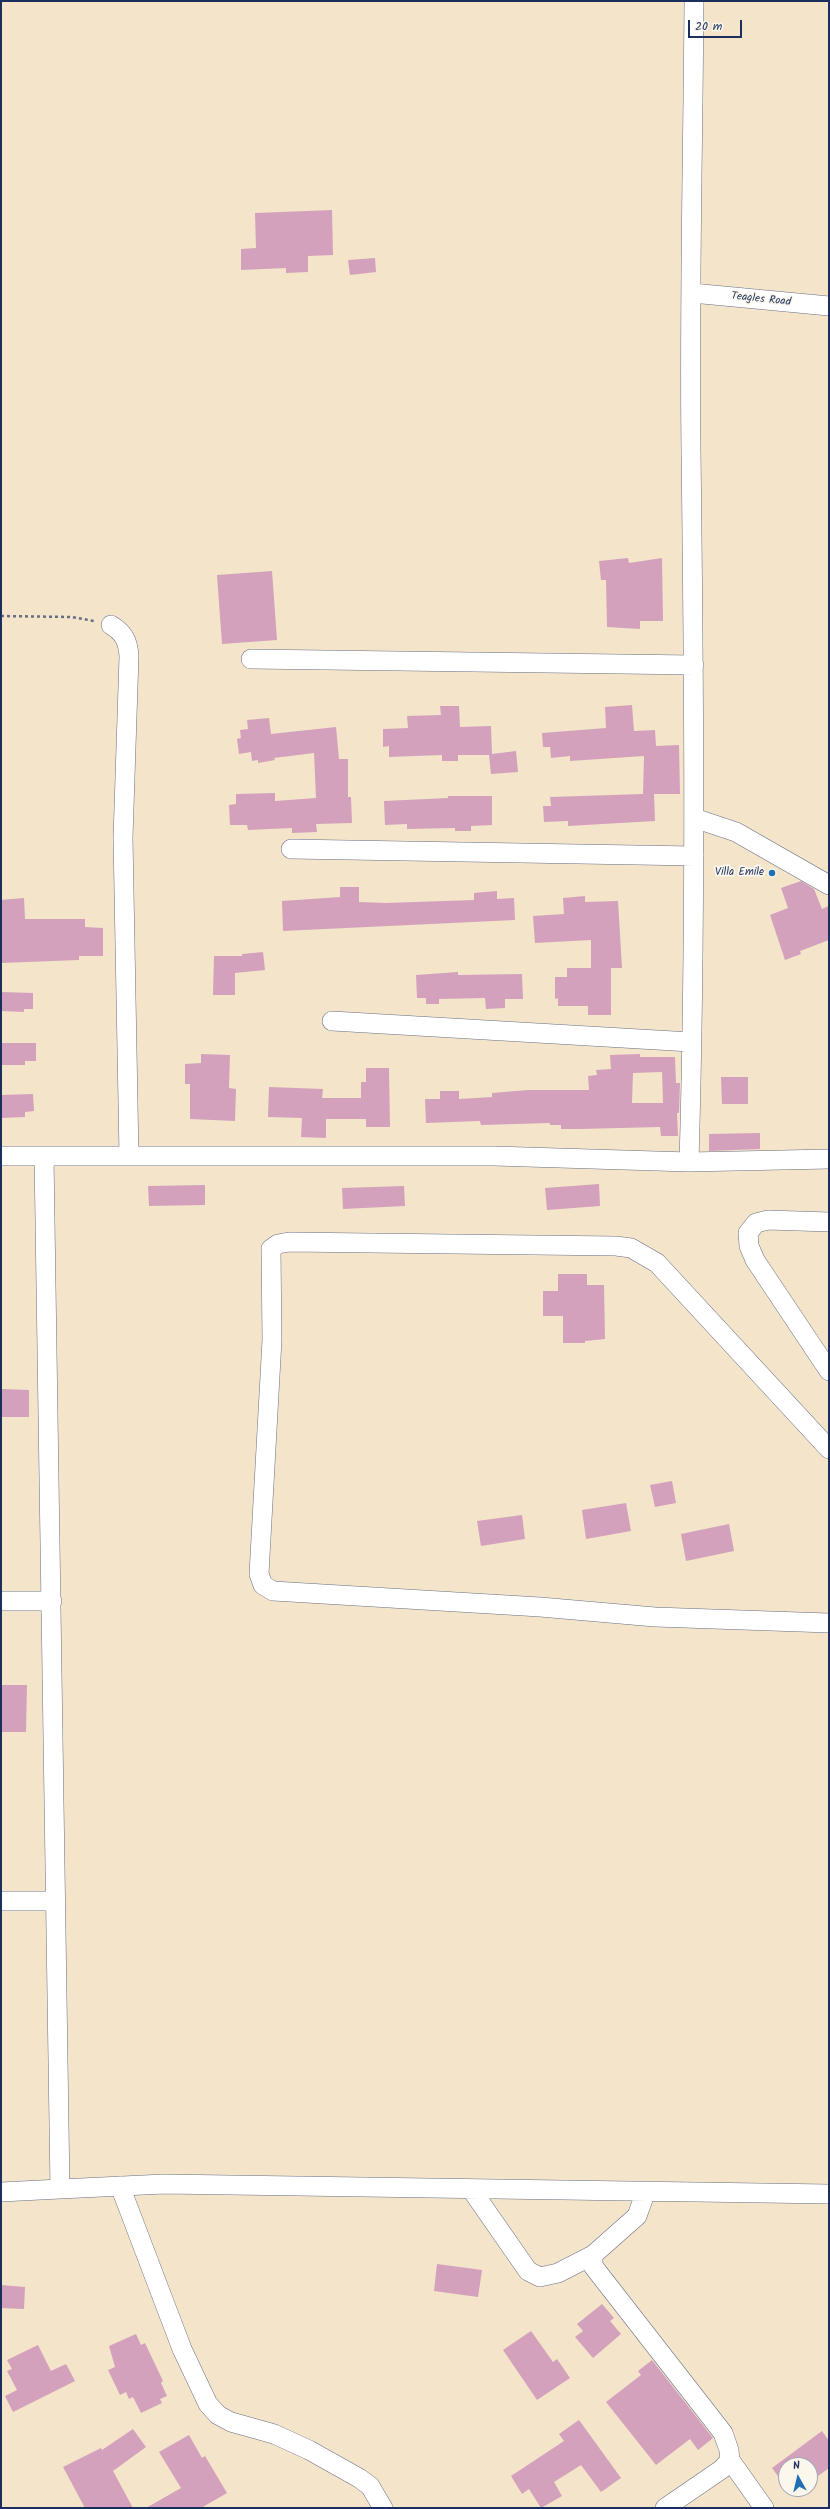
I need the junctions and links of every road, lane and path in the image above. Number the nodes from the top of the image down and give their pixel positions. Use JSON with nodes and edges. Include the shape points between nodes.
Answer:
{"nodes":[{"id":1,"x":694,"y":1,"type":"edge"},
{"id":2,"x":692,"y":293,"type":"junction"},
{"id":3,"x":829,"y":306,"type":"edge"},
{"id":4,"x":1,"y":616,"type":"edge"},
{"id":5,"x":111,"y":625,"type":"joint"},
{"id":6,"x":251,"y":659,"type":"dead end"},
{"id":7,"x":694,"y":665,"type":"junction"},
{"id":8,"x":694,"y":818,"type":"junction"},
{"id":9,"x":291,"y":850,"type":"dead end"},
{"id":10,"x":694,"y":856,"type":"junction"},
{"id":11,"x":829,"y":885,"type":"edge"},
{"id":12,"x":332,"y":1022,"type":"dead end"},
{"id":13,"x":691,"y":1042,"type":"junction"},
{"id":14,"x":1,"y":1156,"type":"edge"},
{"id":15,"x":44,"y":1156,"type":"junction"},
{"id":16,"x":129,"y":1156,"type":"junction"},
{"id":17,"x":829,"y":1159,"type":"edge"},
{"id":18,"x":689,"y":1162,"type":"junction"},
{"id":19,"x":829,"y":1222,"type":"edge"},
{"id":20,"x":829,"y":1371,"type":"edge"},
{"id":21,"x":829,"y":1449,"type":"edge"},
{"id":22,"x":1,"y":1601,"type":"edge"},
{"id":23,"x":52,"y":1601,"type":"junction"},
{"id":24,"x":829,"y":1623,"type":"edge"},
{"id":25,"x":1,"y":1901,"type":"edge"},
{"id":26,"x":56,"y":1902,"type":"junction"},
{"id":27,"x":120,"y":2186,"type":"junction"},
{"id":28,"x":60,"y":2189,"type":"junction"},
{"id":29,"x":471,"y":2189,"type":"junction"},
{"id":30,"x":646,"y":2191,"type":"junction"},
{"id":31,"x":1,"y":2192,"type":"edge"},
{"id":32,"x":829,"y":2194,"type":"edge"},
{"id":33,"x":593,"y":2255,"type":"junction"},
{"id":34,"x":730,"y":2460,"type":"junction"},
{"id":35,"x":383,"y":2508,"type":"edge"},
{"id":36,"x":665,"y":2508,"type":"edge"},
{"id":37,"x":764,"y":2508,"type":"edge"}],
"edges":[{"from":1,"to":2,"type":"street"},
{"from":2,"to":3,"type":"street","name":"Teagles Road"},
{"from":2,"to":7,"type":"street"},
{"from":4,"to":5,"type":"path","via":[[72,617]]},
{"from":5,"to":16,"type":"street","via":[[120,631],[128,642],[129,656],[123,838]]},
{"from":6,"to":7,"type":"street"},
{"from":7,"to":8,"type":"street"},
{"from":8,"to":10,"type":"street"},
{"from":8,"to":11,"type":"street","via":[[736,832]]},
{"from":9,"to":10,"type":"street"},
{"from":10,"to":13,"type":"street"},
{"from":12,"to":13,"type":"street"},
{"from":13,"to":18,"type":"street"},
{"from":14,"to":15,"type":"street"},
{"from":15,"to":16,"type":"street"},
{"from":15,"to":23,"type":"street"},
{"from":16,"to":18,"type":"street","via":[[494,1156]]},
{"from":17,"to":18,"type":"street"},
{"from":19,"to":20,"type":"street","via":[[768,1220],[756,1223],[748,1233],[749,1246],[755,1260]]},
{"from":21,"to":24,"type":"street","via":[[657,1263],[631,1248],[289,1242],[278,1244],[271,1249],[273,1333],[259,1574],[263,1585],[273,1591],[540,1607],[655,1617]]},
{"from":22,"to":23,"type":"street"},
{"from":23,"to":26,"type":"street"},
{"from":25,"to":26,"type":"street"},
{"from":26,"to":28,"type":"street"},
{"from":27,"to":28,"type":"street"},
{"from":27,"to":29,"type":"street","via":[[164,2184]]},
{"from":27,"to":35,"type":"street","via":[[182,2349],[208,2404],[218,2416],[274,2434],[359,2478],[370,2486]]},
{"from":28,"to":31,"type":"street"},
{"from":29,"to":30,"type":"street"},
{"from":29,"to":33,"type":"street","via":[[528,2271],[540,2277],[558,2273]]},
{"from":30,"to":32,"type":"street"},
{"from":30,"to":33,"type":"street","via":[[636,2216]]},
{"from":33,"to":34,"type":"street","via":[[593,2266],[723,2433]]},
{"from":34,"to":36,"type":"street","via":[[722,2469]]},
{"from":34,"to":37,"type":"street"}]}
